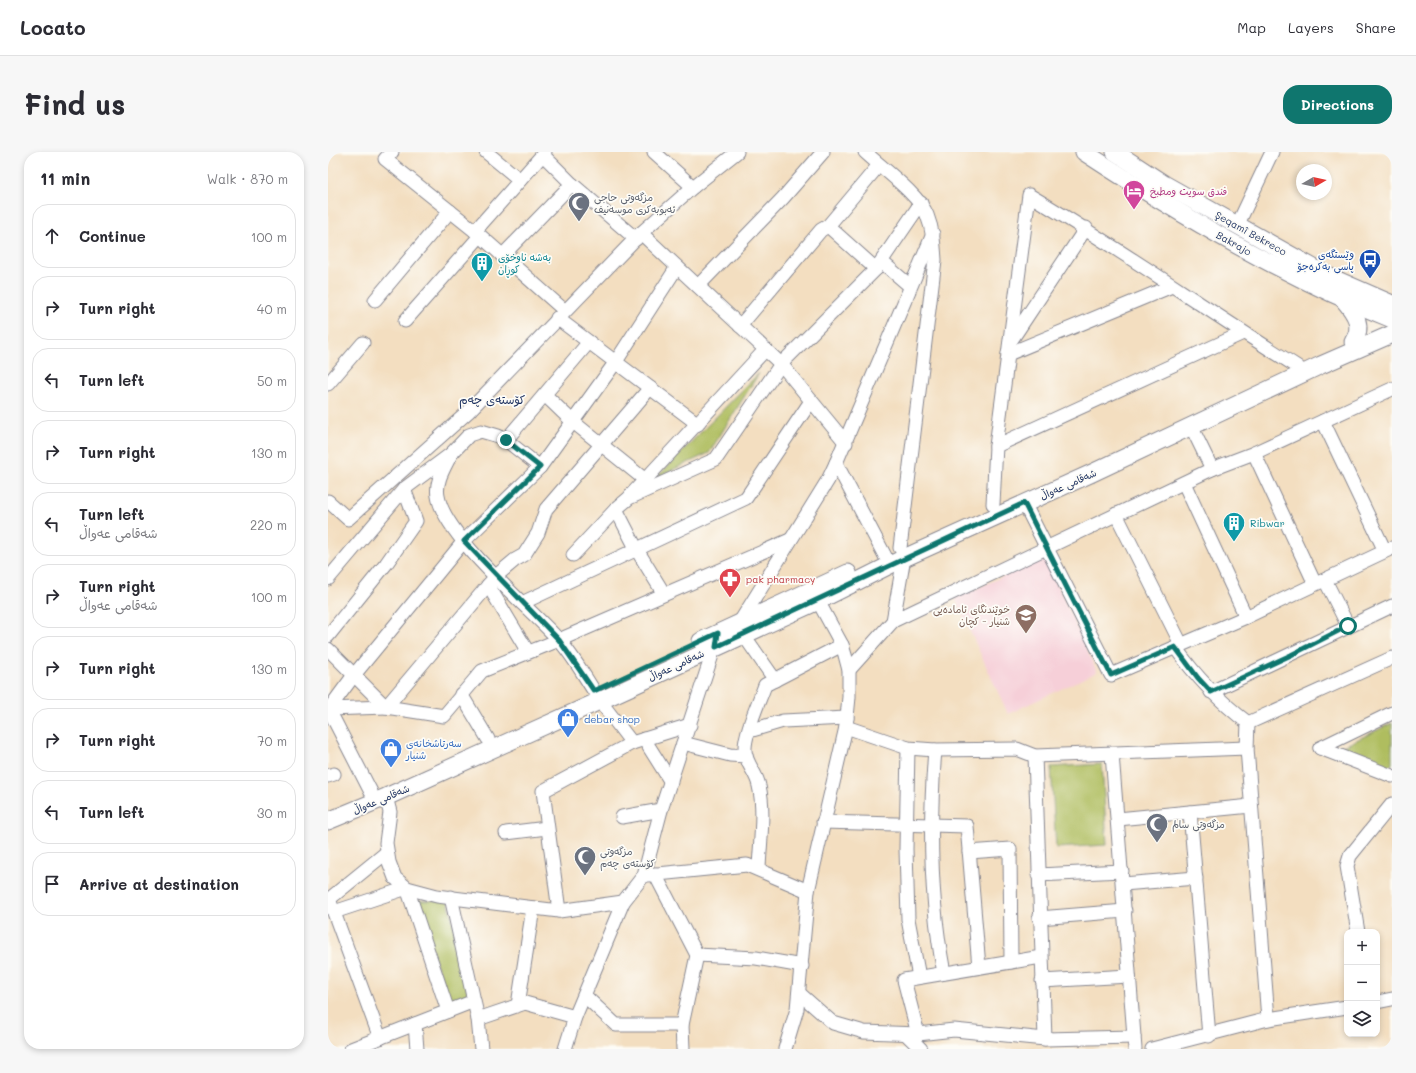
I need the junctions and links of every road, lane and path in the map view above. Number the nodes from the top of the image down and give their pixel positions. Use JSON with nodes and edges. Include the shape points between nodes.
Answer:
{"nodes":[{"id":1,"x":392,"y":152,"type":"edge"},
{"id":2,"x":486,"y":152,"type":"edge"},
{"id":3,"x":654,"y":152,"type":"edge"},
{"id":4,"x":823,"y":152,"type":"edge"},
{"id":5,"x":865,"y":152,"type":"edge"},
{"id":6,"x":1084,"y":152,"type":"edge"},
{"id":7,"x":1272,"y":152,"type":"edge"},
{"id":8,"x":544,"y":153,"type":"edge"},
{"id":9,"x":732,"y":154,"type":"edge"},
{"id":10,"x":1126,"y":155,"type":"edge"},
{"id":11,"x":878,"y":165,"type":"junction"},
{"id":12,"x":520,"y":180,"type":"junction"},
{"id":13,"x":572,"y":184,"type":"junction"},
{"id":14,"x":693,"y":187,"type":"junction"},
{"id":15,"x":921,"y":203,"type":"junction"},
{"id":16,"x":450,"y":211,"type":"junction"},
{"id":17,"x":828,"y":226,"type":"junction"},
{"id":18,"x":1237,"y":226,"type":"junction"},
{"id":19,"x":1086,"y":228,"type":"junction"},
{"id":20,"x":478,"y":234,"type":"junction"},
{"id":21,"x":933,"y":234,"type":"junction"},
{"id":22,"x":638,"y":236,"type":"junction"},
{"id":23,"x":502,"y":256,"type":"junction"},
{"id":24,"x":879,"y":265,"type":"junction"},
{"id":25,"x":677,"y":267,"type":"junction"},
{"id":26,"x":698,"y":286,"type":"junction"},
{"id":27,"x":910,"y":286,"type":"junction"},
{"id":28,"x":1172,"y":286,"type":"junction"},
{"id":29,"x":375,"y":300,"type":"dead end"},
{"id":30,"x":1344,"y":300,"type":"junction"},
{"id":31,"x":1385,"y":304,"type":"edge"},
{"id":32,"x":561,"y":314,"type":"junction"},
{"id":33,"x":405,"y":321,"type":"dead end"},
{"id":34,"x":1392,"y":325,"type":"edge"},
{"id":35,"x":740,"y":326,"type":"junction"},
{"id":36,"x":1243,"y":332,"type":"junction"},
{"id":37,"x":1392,"y":334,"type":"edge"},
{"id":38,"x":589,"y":342,"type":"junction"},
{"id":39,"x":1353,"y":342,"type":"junction"},
{"id":40,"x":363,"y":343,"type":"dead end"},
{"id":41,"x":1009,"y":348,"type":"junction"},
{"id":42,"x":765,"y":350,"type":"junction"},
{"id":43,"x":615,"y":363,"type":"junction"},
{"id":44,"x":781,"y":364,"type":"junction"},
{"id":45,"x":1298,"y":367,"type":"junction"},
{"id":46,"x":328,"y":384,"type":"edge"},
{"id":47,"x":650,"y":388,"type":"junction"},
{"id":48,"x":1392,"y":389,"type":"edge"},
{"id":49,"x":545,"y":395,"type":"junction"},
{"id":50,"x":811,"y":401,"type":"junction"},
{"id":51,"x":572,"y":421,"type":"junction"},
{"id":52,"x":1323,"y":421,"type":"junction"},
{"id":53,"x":698,"y":424,"type":"junction"},
{"id":54,"x":1191,"y":426,"type":"junction"},
{"id":55,"x":506,"y":440,"type":"junction"},
{"id":56,"x":846,"y":443,"type":"junction"},
{"id":57,"x":601,"y":444,"type":"junction"},
{"id":58,"x":996,"y":446,"type":"junction"},
{"id":59,"x":1254,"y":453,"type":"junction"},
{"id":60,"x":451,"y":454,"type":"junction"},
{"id":61,"x":836,"y":463,"type":"junction"},
{"id":62,"x":540,"y":467,"type":"junction"},
{"id":63,"x":1212,"y":468,"type":"junction"},
{"id":64,"x":644,"y":479,"type":"junction"},
{"id":65,"x":1184,"y":483,"type":"junction"},
{"id":66,"x":404,"y":489,"type":"junction"},
{"id":67,"x":629,"y":498,"type":"junction"},
{"id":68,"x":328,"y":501,"type":"edge"},
{"id":69,"x":1024,"y":503,"type":"junction"},
{"id":70,"x":993,"y":504,"type":"junction"},
{"id":71,"x":616,"y":509,"type":"junction"},
{"id":72,"x":1116,"y":514,"type":"junction"},
{"id":73,"x":790,"y":540,"type":"junction"},
{"id":74,"x":464,"y":541,"type":"junction"},
{"id":75,"x":1045,"y":548,"type":"junction"},
{"id":76,"x":637,"y":550,"type":"junction"},
{"id":77,"x":1389,"y":550,"type":"edge"},
{"id":78,"x":902,"y":553,"type":"junction"},
{"id":79,"x":573,"y":555,"type":"dead end"},
{"id":80,"x":884,"y":556,"type":"junction"},
{"id":81,"x":328,"y":579,"type":"edge"},
{"id":82,"x":492,"y":580,"type":"junction"},
{"id":83,"x":1320,"y":582,"type":"junction"},
{"id":84,"x":664,"y":594,"type":"junction"},
{"id":85,"x":818,"y":601,"type":"junction"},
{"id":86,"x":522,"y":603,"type":"junction"},
{"id":87,"x":1392,"y":606,"type":"edge"},
{"id":88,"x":1246,"y":617,"type":"junction"},
{"id":89,"x":893,"y":621,"type":"junction"},
{"id":90,"x":1348,"y":626,"type":"junction"},
{"id":91,"x":741,"y":628,"type":"junction"},
{"id":92,"x":328,"y":636,"type":"edge"},
{"id":93,"x":559,"y":640,"type":"junction"},
{"id":94,"x":717,"y":640,"type":"junction"},
{"id":95,"x":842,"y":645,"type":"junction"},
{"id":96,"x":1178,"y":646,"type":"junction"},
{"id":97,"x":328,"y":649,"type":"edge"},
{"id":98,"x":528,"y":652,"type":"junction"},
{"id":99,"x":1392,"y":658,"type":"edge"},
{"id":100,"x":849,"y":670,"type":"junction"},
{"id":101,"x":354,"y":675,"type":"junction"},
{"id":102,"x":775,"y":680,"type":"junction"},
{"id":103,"x":1211,"y":692,"type":"junction"},
{"id":104,"x":462,"y":694,"type":"junction"},
{"id":105,"x":597,"y":696,"type":"junction"},
{"id":106,"x":386,"y":707,"type":"junction"},
{"id":107,"x":328,"y":709,"type":"edge"},
{"id":108,"x":1392,"y":713,"type":"edge"},
{"id":109,"x":847,"y":722,"type":"junction"},
{"id":110,"x":1248,"y":723,"type":"junction"},
{"id":111,"x":690,"y":725,"type":"junction"},
{"id":112,"x":749,"y":731,"type":"junction"},
{"id":113,"x":488,"y":739,"type":"junction"},
{"id":114,"x":638,"y":741,"type":"junction"},
{"id":115,"x":683,"y":743,"type":"junction"},
{"id":116,"x":908,"y":748,"type":"junction"},
{"id":117,"x":1247,"y":748,"type":"junction"},
{"id":118,"x":935,"y":750,"type":"junction"},
{"id":119,"x":1112,"y":754,"type":"junction"},
{"id":120,"x":746,"y":756,"type":"junction"},
{"id":121,"x":1035,"y":756,"type":"junction"},
{"id":122,"x":1392,"y":776,"type":"edge"},
{"id":123,"x":671,"y":782,"type":"junction"},
{"id":124,"x":379,"y":795,"type":"junction"},
{"id":125,"x":1392,"y":804,"type":"edge"},
{"id":126,"x":1251,"y":806,"type":"junction"},
{"id":127,"x":328,"y":810,"type":"edge"},
{"id":128,"x":661,"y":810,"type":"junction"},
{"id":129,"x":1190,"y":812,"type":"junction"},
{"id":130,"x":622,"y":817,"type":"dead end"},
{"id":131,"x":1118,"y":819,"type":"junction"},
{"id":132,"x":328,"y":821,"type":"edge"},
{"id":133,"x":823,"y":822,"type":"junction"},
{"id":134,"x":908,"y":824,"type":"junction"},
{"id":135,"x":932,"y":825,"type":"junction"},
{"id":136,"x":547,"y":828,"type":"junction"},
{"id":137,"x":506,"y":833,"type":"dead end"},
{"id":138,"x":387,"y":852,"type":"junction"},
{"id":139,"x":969,"y":852,"type":"junction"},
{"id":140,"x":759,"y":868,"type":"junction"},
{"id":141,"x":1122,"y":870,"type":"junction"},
{"id":142,"x":650,"y":875,"type":"junction"},
{"id":143,"x":1038,"y":875,"type":"junction"},
{"id":144,"x":1196,"y":878,"type":"junction"},
{"id":145,"x":1123,"y":884,"type":"junction"},
{"id":146,"x":407,"y":888,"type":"junction"},
{"id":147,"x":808,"y":890,"type":"junction"},
{"id":148,"x":451,"y":897,"type":"junction"},
{"id":149,"x":329,"y":899,"type":"edge"},
{"id":150,"x":623,"y":902,"type":"junction"},
{"id":151,"x":533,"y":908,"type":"junction"},
{"id":152,"x":559,"y":910,"type":"junction"},
{"id":153,"x":1125,"y":911,"type":"junction"},
{"id":154,"x":334,"y":912,"type":"junction"},
{"id":155,"x":1039,"y":918,"type":"junction"},
{"id":156,"x":1358,"y":929,"type":"edge"},
{"id":157,"x":696,"y":955,"type":"junction"},
{"id":158,"x":1041,"y":957,"type":"junction"},
{"id":159,"x":1011,"y":962,"type":"junction"},
{"id":160,"x":802,"y":966,"type":"junction"},
{"id":161,"x":979,"y":967,"type":"junction"},
{"id":162,"x":944,"y":973,"type":"junction"},
{"id":163,"x":1129,"y":976,"type":"junction"},
{"id":164,"x":919,"y":977,"type":"junction"},
{"id":165,"x":1042,"y":981,"type":"junction"},
{"id":166,"x":799,"y":993,"type":"junction"},
{"id":167,"x":585,"y":996,"type":"junction"},
{"id":168,"x":1392,"y":1000,"type":"edge"},
{"id":169,"x":474,"y":1001,"type":"junction"},
{"id":170,"x":1380,"y":1002,"type":"edge"},
{"id":171,"x":518,"y":1005,"type":"junction"},
{"id":172,"x":1344,"y":1006,"type":"edge"},
{"id":173,"x":448,"y":1011,"type":"junction"},
{"id":174,"x":575,"y":1017,"type":"junction"},
{"id":175,"x":478,"y":1019,"type":"junction"},
{"id":176,"x":1268,"y":1019,"type":"junction"},
{"id":177,"x":415,"y":1024,"type":"junction"},
{"id":178,"x":682,"y":1025,"type":"junction"},
{"id":179,"x":912,"y":1034,"type":"junction"},
{"id":180,"x":1209,"y":1036,"type":"junction"},
{"id":181,"x":380,"y":1038,"type":"junction"},
{"id":182,"x":1044,"y":1039,"type":"junction"},
{"id":183,"x":1134,"y":1043,"type":"edge"},
{"id":184,"x":1106,"y":1044,"type":"edge"},
{"id":185,"x":351,"y":1049,"type":"edge"},
{"id":186,"x":417,"y":1049,"type":"edge"},
{"id":187,"x":481,"y":1049,"type":"edge"},
{"id":188,"x":565,"y":1049,"type":"edge"},
{"id":189,"x":683,"y":1049,"type":"edge"},
{"id":190,"x":785,"y":1049,"type":"edge"},
{"id":191,"x":921,"y":1049,"type":"edge"},
{"id":192,"x":1152,"y":1049,"type":"edge"}],
"edges":[{"from":1,"to":16,"type":"street","via":[[385,159]]},
{"from":2,"to":12,"type":"street"},
{"from":3,"to":14,"type":"street"},
{"from":4,"to":26,"type":"street","via":[[783,198]]},
{"from":5,"to":11,"type":"street"},
{"from":6,"to":30,"type":"main road","name":"Bakrajo","via":[[1158,200],[1268,262]]},
{"from":7,"to":18,"type":"street"},
{"from":8,"to":12,"type":"street"},
{"from":8,"to":13,"type":"street"},
{"from":9,"to":14,"type":"street"},
{"from":10,"to":18,"type":"main road","name":"Şeqamî Bekreco","via":[[1164,184]]},
{"from":11,"to":15,"type":"street"},
{"from":11,"to":17,"type":"street"},
{"from":12,"to":20,"type":"street"},
{"from":13,"to":22,"type":"street"},
{"from":13,"to":23,"type":"street"},
{"from":14,"to":22,"type":"street"},
{"from":15,"to":21,"type":"street"},
{"from":15,"to":24,"type":"street"},
{"from":16,"to":20,"type":"street"},
{"from":16,"to":29,"type":"street"},
{"from":17,"to":24,"type":"street"},
{"from":17,"to":35,"type":"street","via":[[821,230]]},
{"from":18,"to":31,"type":"main road","name":"Şeqamî Bekreco"},
{"from":19,"to":28,"type":"street"},
{"from":19,"to":41,"type":"street"},
{"from":19,"to":41,"type":"street","via":[[1029,195]]},
{"from":20,"to":23,"type":"street"},
{"from":20,"to":33,"type":"street"},
{"from":21,"to":27,"type":"street"},
{"from":21,"to":78,"type":"street","via":[[935,260]]},
{"from":22,"to":25,"type":"street"},
{"from":22,"to":32,"type":"street"},
{"from":23,"to":32,"type":"street"},
{"from":24,"to":27,"type":"street"},
{"from":24,"to":44,"type":"street"},
{"from":25,"to":26,"type":"street"},
{"from":25,"to":43,"type":"street"},
{"from":26,"to":35,"type":"street"},
{"from":27,"to":56,"type":"street"},
{"from":28,"to":36,"type":"street"},
{"from":28,"to":41,"type":"street"},
{"from":30,"to":31,"type":"main road","name":"Bakrajo"},
{"from":30,"to":39,"type":"main road","via":[[1358,322],[1359,332]]},
{"from":32,"to":38,"type":"street"},
{"from":32,"to":68,"type":"street","via":[[468,412],[348,519]]},
{"from":34,"to":39,"type":"main road","name":"شەقامی عەواڵ"},
{"from":35,"to":42,"type":"street"},
{"from":36,"to":45,"type":"street"},
{"from":36,"to":58,"type":"street"},
{"from":37,"to":54,"type":"main road","name":"شەقامی عەواڵ"},
{"from":38,"to":43,"type":"street"},
{"from":38,"to":49,"type":"street"},
{"from":39,"to":45,"type":"main road","name":"شەقامی عەواڵ"},
{"from":40,"to":46,"type":"street"},
{"from":41,"to":58,"type":"street"},
{"from":42,"to":44,"type":"street"},
{"from":42,"to":53,"type":"street"},
{"from":43,"to":47,"type":"street"},
{"from":43,"to":51,"type":"street"},
{"from":44,"to":50,"type":"street"},
{"from":44,"to":67,"type":"street","via":[[716,459]]},
{"from":45,"to":70,"type":"main road","name":"شەقامی عەواڵ","via":[[1086,465]]},
{"from":47,"to":53,"type":"street"},
{"from":47,"to":57,"type":"street"},
{"from":48,"to":52,"type":"street"},
{"from":49,"to":51,"type":"street"},
{"from":49,"to":55,"type":"street"},
{"from":50,"to":56,"type":"street"},
{"from":50,"to":76,"type":"street","via":[[746,498]]},
{"from":51,"to":57,"type":"street"},
{"from":51,"to":62,"type":"street"},
{"from":52,"to":59,"type":"street"},
{"from":52,"to":77,"type":"street"},
{"from":53,"to":64,"type":"street"},
{"from":54,"to":63,"type":"street"},
{"from":54,"to":69,"type":"main road","name":"شەقامی عەواڵ"},
{"from":55,"to":60,"type":"street","via":[[488,432],[476,432],[469,435]]},
{"from":55,"to":62,"type":"street"},
{"from":56,"to":61,"type":"street"},
{"from":57,"to":64,"type":"street"},
{"from":57,"to":82,"type":"street","via":[[546,509],[538,533],[524,555]]},
{"from":58,"to":70,"type":"street"},
{"from":59,"to":63,"type":"street"},
{"from":59,"to":83,"type":"street"},
{"from":60,"to":66,"type":"street"},
{"from":60,"to":74,"type":"street","via":[[439,480],[438,498],[447,521]]},
{"from":61,"to":73,"type":"street"},
{"from":61,"to":80,"type":"street"},
{"from":62,"to":74,"type":"street"},
{"from":63,"to":65,"type":"street"},
{"from":64,"to":67,"type":"street"},
{"from":65,"to":72,"type":"street"},
{"from":65,"to":88,"type":"street"},
{"from":66,"to":81,"type":"street"},
{"from":66,"to":92,"type":"street","via":[[416,521],[386,564]]},
{"from":67,"to":71,"type":"street"},
{"from":69,"to":75,"type":"street"},
{"from":69,"to":78,"type":"main road","name":"شەقامی عەواڵ"},
{"from":70,"to":78,"type":"main road","name":"شەقامی عەواڵ"},
{"from":71,"to":76,"type":"street"},
{"from":71,"to":79,"type":"street"},
{"from":72,"to":75,"type":"street"},
{"from":72,"to":96,"type":"street"},
{"from":73,"to":84,"type":"street"},
{"from":73,"to":91,"type":"street"},
{"from":74,"to":82,"type":"street"},
{"from":74,"to":101,"type":"street"},
{"from":75,"to":89,"type":"street"},
{"from":75,"to":96,"type":"street","via":[[1111,675]]},
{"from":76,"to":84,"type":"street"},
{"from":76,"to":86,"type":"street"},
{"from":77,"to":83,"type":"street"},
{"from":78,"to":80,"type":"main road","name":"شەقامی عەواڵ"},
{"from":78,"to":85,"type":"main road","name":"شەقامی عەواڵ"},
{"from":78,"to":89,"type":"street"},
{"from":80,"to":91,"type":"main road","name":"شەقامی عەواڵ"},
{"from":82,"to":86,"type":"street"},
{"from":82,"to":98,"type":"street"},
{"from":82,"to":106,"type":"street"},
{"from":83,"to":88,"type":"street"},
{"from":83,"to":90,"type":"street"},
{"from":84,"to":93,"type":"street"},
{"from":85,"to":91,"type":"main road","name":"شەقامی عەواڵ"},
{"from":85,"to":95,"type":"street"},
{"from":86,"to":93,"type":"street"},
{"from":87,"to":90,"type":"street"},
{"from":88,"to":96,"type":"street"},
{"from":89,"to":100,"type":"street"},
{"from":90,"to":103,"type":"street"},
{"from":91,"to":94,"type":"main road","name":"شەقامی عەواڵ"},
{"from":91,"to":102,"type":"street"},
{"from":93,"to":98,"type":"street"},
{"from":93,"to":105,"type":"street"},
{"from":94,"to":105,"type":"main road","name":"شەقامی عەواڵ"},
{"from":94,"to":111,"type":"street"},
{"from":95,"to":100,"type":"street"},
{"from":95,"to":102,"type":"street"},
{"from":96,"to":103,"type":"street","via":[[1198,678]]},
{"from":97,"to":101,"type":"street"},
{"from":98,"to":104,"type":"street","via":[[482,671]]},
{"from":99,"to":110,"type":"street"},
{"from":100,"to":109,"type":"street"},
{"from":101,"to":106,"type":"street"},
{"from":101,"to":107,"type":"street"},
{"from":102,"to":112,"type":"street","via":[[765,686]]},
{"from":103,"to":110,"type":"street"},
{"from":104,"to":106,"type":"street","via":[[444,716]]},
{"from":104,"to":113,"type":"street"},
{"from":105,"to":113,"type":"main road","name":"شەقامی عەواڵ"},
{"from":105,"to":114,"type":"street"},
{"from":105,"to":124,"type":"main road","name":"شەقامی عەواڵ"},
{"from":106,"to":107,"type":"street"},
{"from":107,"to":124,"type":"street"},
{"from":108,"to":122,"type":"street","via":[[1320,748]]},
{"from":109,"to":112,"type":"street","via":[[783,721]]},
{"from":109,"to":116,"type":"street"},
{"from":109,"to":133,"type":"street"},
{"from":110,"to":117,"type":"street"},
{"from":111,"to":114,"type":"street"},
{"from":111,"to":115,"type":"street"},
{"from":112,"to":120,"type":"street","via":[[745,745]]},
{"from":113,"to":124,"type":"main road","name":"شەقامی عەواڵ"},
{"from":114,"to":123,"type":"street"},
{"from":114,"to":136,"type":"street","via":[[543,791]]},
{"from":115,"to":120,"type":"street","via":[[730,755]]},
{"from":115,"to":123,"type":"street"},
{"from":116,"to":118,"type":"street"},
{"from":116,"to":134,"type":"street"},
{"from":117,"to":119,"type":"street"},
{"from":117,"to":126,"type":"street"},
{"from":118,"to":121,"type":"street","via":[[1017,749]]},
{"from":118,"to":135,"type":"street"},
{"from":119,"to":121,"type":"street"},
{"from":119,"to":131,"type":"street"},
{"from":120,"to":140,"type":"street","via":[[761,794]]},
{"from":121,"to":143,"type":"street"},
{"from":123,"to":128,"type":"street"},
{"from":124,"to":127,"type":"main road","name":"شەقامی عەواڵ"},
{"from":124,"to":132,"type":"main road","name":"شەقامی عەواڵ"},
{"from":124,"to":138,"type":"street","via":[[390,812]]},
{"from":125,"to":156,"type":"street","via":[[1350,856],[1347,866]]},
{"from":126,"to":129,"type":"street"},
{"from":126,"to":176,"type":"street"},
{"from":128,"to":130,"type":"street"},
{"from":128,"to":142,"type":"street"},
{"from":129,"to":131,"type":"street"},
{"from":129,"to":144,"type":"street"},
{"from":131,"to":141,"type":"street"},
{"from":133,"to":134,"type":"street"},
{"from":133,"to":147,"type":"street"},
{"from":134,"to":135,"type":"street"},
{"from":134,"to":164,"type":"street","via":[[908,919]]},
{"from":135,"to":139,"type":"street","via":[[967,826]]},
{"from":135,"to":162,"type":"street","via":[[937,928]]},
{"from":136,"to":137,"type":"street"},
{"from":136,"to":152,"type":"street"},
{"from":138,"to":146,"type":"street","via":[[396,878]]},
{"from":138,"to":149,"type":"street"},
{"from":139,"to":159,"type":"street","via":[[1010,849]]},
{"from":139,"to":161,"type":"street"},
{"from":140,"to":142,"type":"street","via":[[747,864]]},
{"from":140,"to":147,"type":"street"},
{"from":141,"to":143,"type":"street"},
{"from":141,"to":145,"type":"street"},
{"from":142,"to":150,"type":"street"},
{"from":142,"to":157,"type":"street"},
{"from":143,"to":155,"type":"street"},
{"from":144,"to":145,"type":"street"},
{"from":144,"to":180,"type":"street"},
{"from":145,"to":153,"type":"street"},
{"from":146,"to":148,"type":"street"},
{"from":146,"to":154,"type":"street"},
{"from":146,"to":173,"type":"street"},
{"from":147,"to":160,"type":"street"},
{"from":148,"to":151,"type":"street"},
{"from":148,"to":169,"type":"street"},
{"from":149,"to":154,"type":"street"},
{"from":150,"to":152,"type":"street"},
{"from":150,"to":167,"type":"street"},
{"from":151,"to":152,"type":"street"},
{"from":151,"to":171,"type":"street"},
{"from":153,"to":155,"type":"street"},
{"from":153,"to":163,"type":"street"},
{"from":154,"to":181,"type":"street"},
{"from":155,"to":158,"type":"street"},
{"from":157,"to":160,"type":"street","via":[[756,958]]},
{"from":157,"to":178,"type":"street"},
{"from":158,"to":159,"type":"street"},
{"from":158,"to":165,"type":"street"},
{"from":159,"to":161,"type":"street"},
{"from":160,"to":166,"type":"street"},
{"from":161,"to":162,"type":"street"},
{"from":162,"to":164,"type":"street"},
{"from":163,"to":165,"type":"street"},
{"from":163,"to":183,"type":"street"},
{"from":164,"to":179,"type":"street","via":[[904,980]]},
{"from":165,"to":182,"type":"street"},
{"from":166,"to":179,"type":"street","via":[[833,1023],[844,1028],[864,1032]]},
{"from":166,"to":190,"type":"street","via":[[795,1021]]},
{"from":167,"to":174,"type":"street"},
{"from":167,"to":178,"type":"street","via":[[616,1025]]},
{"from":168,"to":170,"type":"street"},
{"from":169,"to":173,"type":"street"},
{"from":169,"to":175,"type":"street"},
{"from":171,"to":174,"type":"street","via":[[525,1003]]},
{"from":171,"to":175,"type":"street"},
{"from":172,"to":176,"type":"street"},
{"from":173,"to":177,"type":"street"},
{"from":174,"to":188,"type":"street"},
{"from":175,"to":187,"type":"street"},
{"from":176,"to":180,"type":"street"},
{"from":177,"to":181,"type":"street"},
{"from":177,"to":186,"type":"street"},
{"from":178,"to":189,"type":"street"},
{"from":179,"to":182,"type":"street","via":[[954,1030]]},
{"from":179,"to":191,"type":"street"},
{"from":180,"to":192,"type":"street"},
{"from":181,"to":185,"type":"street"},
{"from":182,"to":184,"type":"street"},
{"from":183,"to":184,"type":"street"}]}
